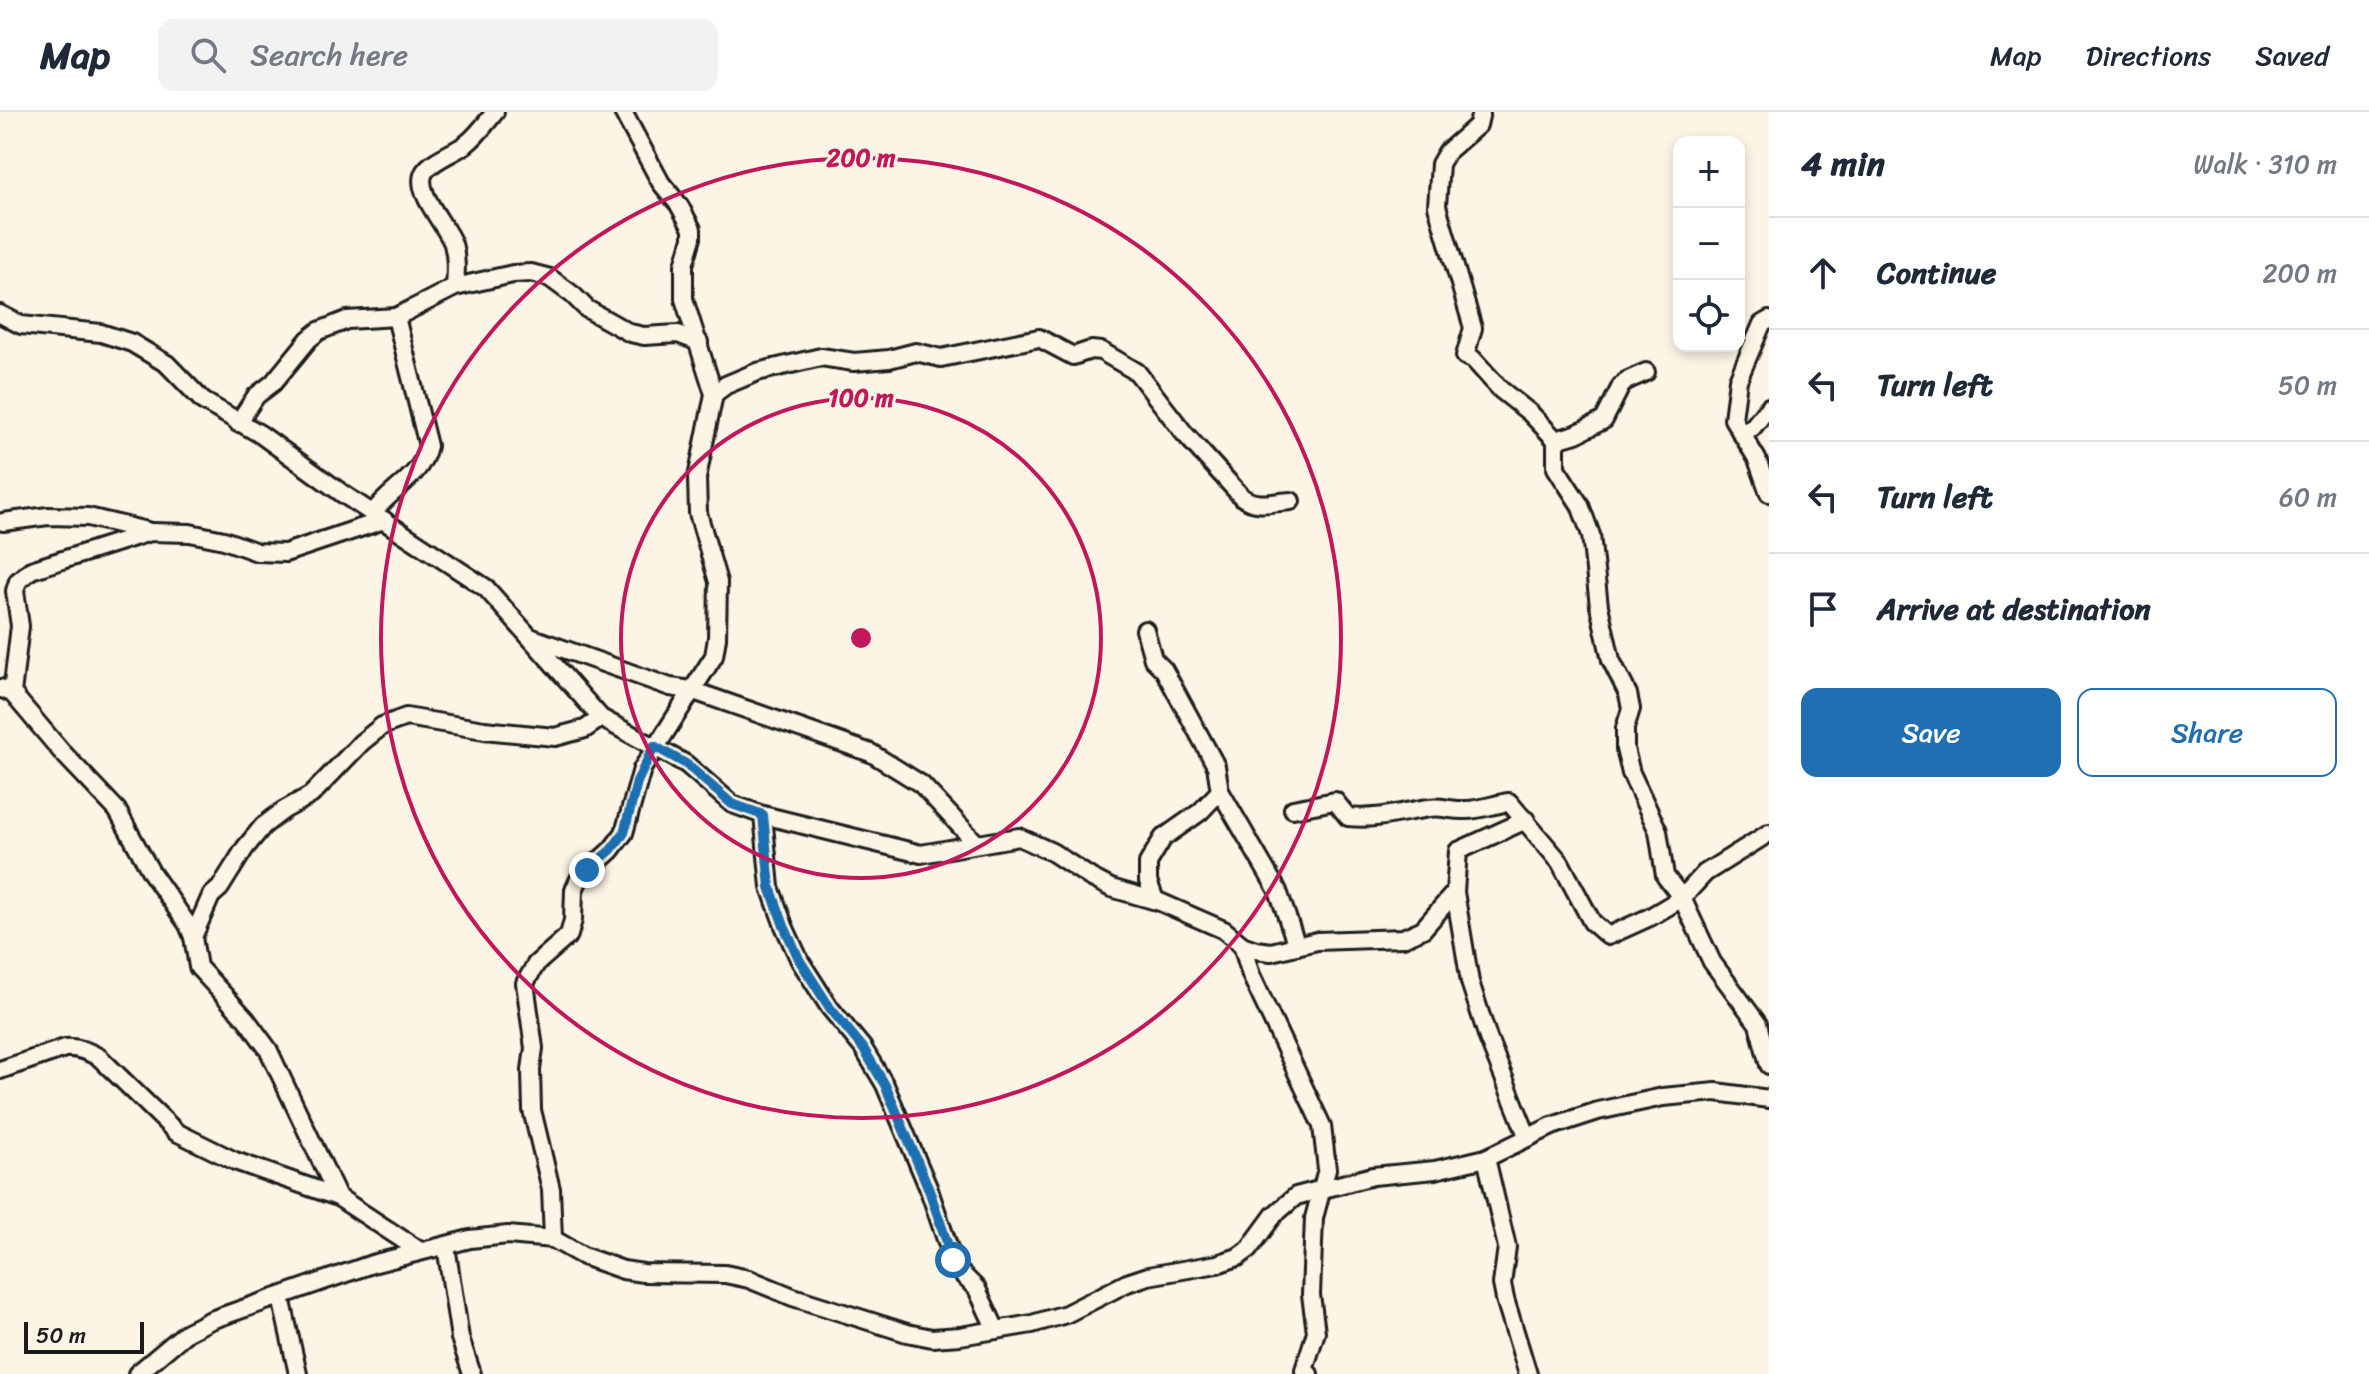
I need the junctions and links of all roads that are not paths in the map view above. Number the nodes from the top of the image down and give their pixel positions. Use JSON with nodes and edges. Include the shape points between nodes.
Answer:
{"nodes":[{"id":1,"x":495,"y":112,"type":"edge"},
{"id":2,"x":623,"y":112,"type":"edge"},
{"id":3,"x":1481,"y":112,"type":"edge"},
{"id":4,"x":455,"y":287,"type":"junction"},
{"id":5,"x":0,"y":314,"type":"edge"},
{"id":6,"x":396,"y":317,"type":"junction"},
{"id":7,"x":1769,"y":320,"type":"edge"},
{"id":8,"x":699,"y":342,"type":"junction"},
{"id":9,"x":1646,"y":372,"type":"dead end"},
{"id":10,"x":714,"y":394,"type":"junction"},
{"id":11,"x":1769,"y":407,"type":"edge"},
{"id":12,"x":238,"y":423,"type":"junction"},
{"id":13,"x":1741,"y":433,"type":"junction"},
{"id":14,"x":1556,"y":440,"type":"junction"},
{"id":15,"x":1769,"y":493,"type":"edge"},
{"id":16,"x":1291,"y":501,"type":"dead end"},
{"id":17,"x":379,"y":516,"type":"junction"},
{"id":18,"x":3,"y":522,"type":"dead end"},
{"id":19,"x":150,"y":532,"type":"junction"},
{"id":20,"x":1145,"y":630,"type":"dead end"},
{"id":21,"x":529,"y":636,"type":"junction"},
{"id":22,"x":6,"y":690,"type":"edge"},
{"id":23,"x":691,"y":690,"type":"junction"},
{"id":24,"x":601,"y":718,"type":"junction"},
{"id":25,"x":654,"y":746,"type":"junction"},
{"id":26,"x":1220,"y":791,"type":"junction"},
{"id":27,"x":1293,"y":809,"type":"dead end"},
{"id":28,"x":763,"y":815,"type":"junction"},
{"id":29,"x":1526,"y":820,"type":"junction"},
{"id":30,"x":1769,"y":833,"type":"edge"},
{"id":31,"x":976,"y":843,"type":"junction"},
{"id":32,"x":1455,"y":892,"type":"junction"},
{"id":33,"x":1682,"y":898,"type":"junction"},
{"id":34,"x":1155,"y":900,"type":"junction"},
{"id":35,"x":193,"y":937,"type":"junction"},
{"id":36,"x":1242,"y":945,"type":"junction"},
{"id":37,"x":1297,"y":946,"type":"junction"},
{"id":38,"x":1769,"y":1065,"type":"edge"},
{"id":39,"x":0,"y":1070,"type":"edge"},
{"id":40,"x":1769,"y":1099,"type":"edge"},
{"id":41,"x":1528,"y":1138,"type":"junction"},
{"id":42,"x":1486,"y":1158,"type":"junction"},
{"id":43,"x":1320,"y":1188,"type":"junction"},
{"id":44,"x":338,"y":1197,"type":"junction"},
{"id":45,"x":553,"y":1239,"type":"junction"},
{"id":46,"x":446,"y":1246,"type":"junction"},
{"id":47,"x":420,"y":1251,"type":"junction"},
{"id":48,"x":281,"y":1297,"type":"junction"},
{"id":49,"x":996,"y":1330,"type":"junction"},
{"id":50,"x":145,"y":1371,"type":"edge"},
{"id":51,"x":298,"y":1374,"type":"edge"},
{"id":52,"x":472,"y":1374,"type":"edge"},
{"id":53,"x":1309,"y":1374,"type":"edge"},
{"id":54,"x":1528,"y":1374,"type":"edge"}],
"edges":[{"from":1,"to":4,"type":"street","via":[[468,143],[423,177],[432,208],[453,242]]},
{"from":2,"to":8,"type":"street","via":[[692,229],[683,289]]},
{"from":3,"to":14,"type":"street","via":[[1478,125],[1440,164],[1437,206],[1473,328],[1465,356]]},
{"from":4,"to":6,"type":"street"},
{"from":4,"to":8,"type":"street","via":[[531,273],[550,278],[587,309],[630,333],[678,334]]},
{"from":5,"to":12,"type":"street","via":[[21,325],[101,333],[132,343],[167,364],[203,401]]},
{"from":6,"to":12,"type":"street","via":[[347,320],[319,331],[256,396]]},
{"from":6,"to":17,"type":"street","via":[[428,446],[419,469],[383,499]]},
{"from":7,"to":13,"type":"street","via":[[1762,324],[1738,380],[1733,419]]},
{"from":8,"to":10,"type":"street"},
{"from":9,"to":14,"type":"street","via":[[1621,386],[1604,420]]},
{"from":10,"to":16,"type":"street","via":[[757,372],[821,357],[854,362],[916,352],[941,358],[1039,338],[1073,356],[1101,351],[1137,372],[1242,497],[1257,504]]},
{"from":10,"to":23,"type":"street","via":[[697,501],[718,582],[717,638],[714,656]]},
{"from":11,"to":13,"type":"street"},
{"from":12,"to":17,"type":"street"},
{"from":13,"to":15,"type":"street"},
{"from":14,"to":33,"type":"street","via":[[1556,468],[1580,505],[1591,535],[1611,660],[1628,694],[1625,749],[1631,773],[1658,831],[1665,876]]},
{"from":17,"to":19,"type":"street","via":[[285,553],[257,552],[190,533]]},
{"from":17,"to":21,"type":"street","via":[[486,588]]},
{"from":18,"to":19,"type":"street","via":[[88,517]]},
{"from":19,"to":22,"type":"street","via":[[23,575],[15,591],[20,626]]},
{"from":20,"to":26,"type":"street","via":[[1153,659],[1216,766]]},
{"from":21,"to":23,"type":"street"},
{"from":21,"to":24,"type":"street"},
{"from":22,"to":35,"type":"street","via":[[117,810]]},
{"from":23,"to":25,"type":"street"},
{"from":23,"to":31,"type":"street","via":[[871,753],[921,784]]},
{"from":24,"to":25,"type":"street"},
{"from":24,"to":35,"type":"street","via":[[585,729],[555,737],[406,717],[382,726],[311,795],[263,826],[211,896]]},
{"from":25,"to":28,"type":"street","via":[[686,764],[732,804]]},
{"from":25,"to":45,"type":"street","via":[[637,782],[624,833],[574,890],[569,935],[536,964],[525,983],[534,1048],[532,1110],[554,1204]]},
{"from":26,"to":34,"type":"street","via":[[1163,838],[1148,863]]},
{"from":26,"to":37,"type":"street","via":[[1278,891]]},
{"from":27,"to":29,"type":"street","via":[[1335,801],[1348,817],[1366,818],[1509,802]]},
{"from":28,"to":31,"type":"street","via":[[921,854]]},
{"from":28,"to":49,"type":"street","via":[[770,887],[784,926],[830,1008],[880,1075],[953,1260],[977,1289]]},
{"from":29,"to":32,"type":"street","via":[[1458,851]]},
{"from":29,"to":33,"type":"street","via":[[1560,862],[1592,922],[1608,936]]},
{"from":30,"to":33,"type":"street","via":[[1705,873]]},
{"from":31,"to":34,"type":"street","via":[[1019,837],[1111,888]]},
{"from":32,"to":37,"type":"street","via":[[1423,929],[1403,938]]},
{"from":32,"to":41,"type":"street","via":[[1470,982]]},
{"from":33,"to":38,"type":"street","via":[[1712,962],[1758,1024]]},
{"from":34,"to":36,"type":"street","via":[[1224,930]]},
{"from":35,"to":44,"type":"street","via":[[198,967],[268,1049]]},
{"from":36,"to":37,"type":"street","via":[[1271,952]]},
{"from":36,"to":43,"type":"street","via":[[1322,1126],[1327,1169]]},
{"from":39,"to":44,"type":"street","via":[[65,1048],[89,1051],[176,1132],[235,1161]]},
{"from":40,"to":41,"type":"street","via":[[1716,1092],[1663,1097],[1573,1118]]},
{"from":41,"to":42,"type":"street"},
{"from":42,"to":43,"type":"street"},
{"from":42,"to":54,"type":"street","via":[[1507,1247],[1502,1284]]},
{"from":43,"to":49,"type":"street","via":[[1283,1205],[1249,1249],[1229,1261],[1148,1276],[1066,1314]]},
{"from":43,"to":53,"type":"street","via":[[1312,1280],[1316,1332],[1304,1370]]},
{"from":44,"to":47,"type":"street"},
{"from":45,"to":46,"type":"street","via":[[508,1235]]},
{"from":45,"to":49,"type":"street","via":[[623,1270],[749,1279],[920,1336]]},
{"from":46,"to":47,"type":"street"},
{"from":46,"to":52,"type":"street","via":[[460,1338]]},
{"from":47,"to":48,"type":"street"},
{"from":48,"to":50,"type":"street","via":[[187,1332]]},
{"from":48,"to":51,"type":"street"}]}
